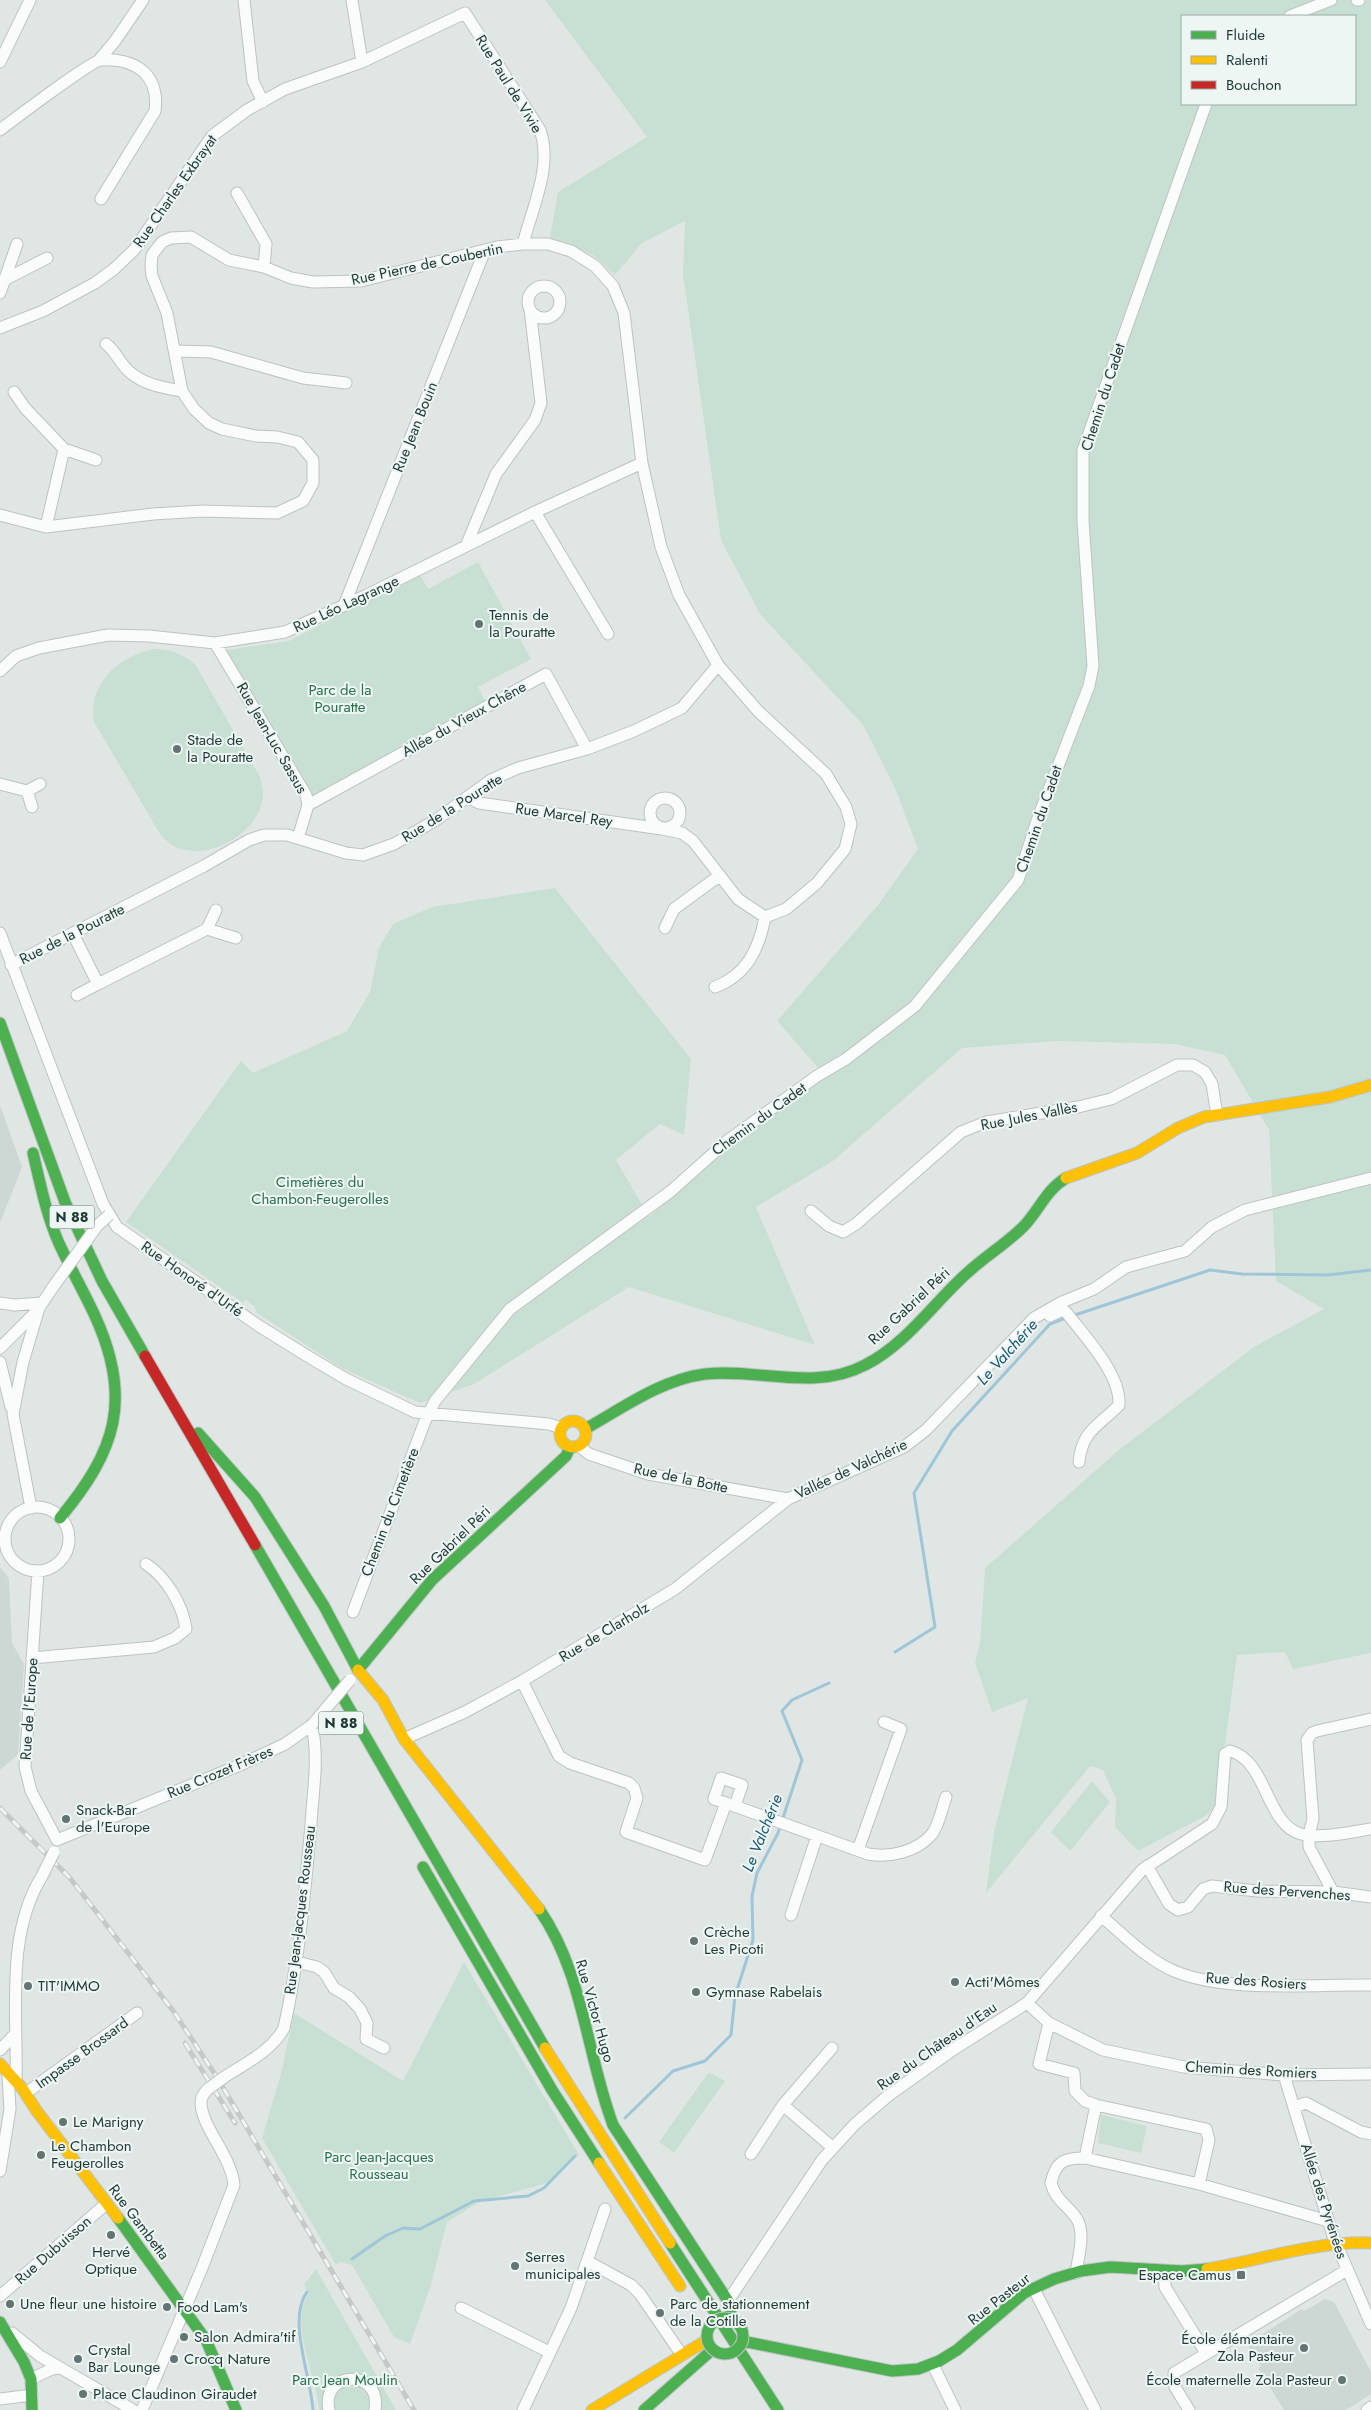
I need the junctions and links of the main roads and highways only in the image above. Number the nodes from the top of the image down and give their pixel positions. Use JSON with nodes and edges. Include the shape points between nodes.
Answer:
{"nodes":[{"id":1,"x":0,"y":1023,"type":"edge"},
{"id":2,"x":1371,"y":1085,"type":"edge"},
{"id":3,"x":114,"y":1331,"type":"dead end"},
{"id":4,"x":169,"y":1400,"type":"junction"},
{"id":5,"x":585,"y":1429,"type":"junction"},
{"id":6,"x":574,"y":1447,"type":"junction"},
{"id":7,"x":60,"y":1518,"type":"road end"},
{"id":8,"x":358,"y":1670,"type":"junction"},
{"id":9,"x":322,"y":1690,"type":"dead end"},
{"id":10,"x":337,"y":1716,"type":"dead end"},
{"id":11,"x":415,"y":1852,"type":"dead end"},
{"id":12,"x":0,"y":2064,"type":"edge"},
{"id":13,"x":1371,"y":2243,"type":"edge"},
{"id":14,"x":687,"y":2297,"type":"dead end"},
{"id":15,"x":730,"y":2318,"type":"junction"},
{"id":16,"x":703,"y":2321,"type":"dead end"},
{"id":17,"x":0,"y":2322,"type":"edge"},
{"id":18,"x":742,"y":2341,"type":"junction"},
{"id":19,"x":709,"y":2345,"type":"junction"},
{"id":20,"x":732,"y":2366,"type":"dead end"},
{"id":21,"x":32,"y":2410,"type":"edge"},
{"id":22,"x":236,"y":2410,"type":"edge"},
{"id":23,"x":592,"y":2410,"type":"edge"},
{"id":24,"x":644,"y":2410,"type":"edge"},
{"id":25,"x":778,"y":2410,"type":"edge"}],
"edges":[{"from":1,"to":4,"type":"main road","number":"N 88","via":[[65,1202],[102,1281]]},
{"from":2,"to":5,"type":"main road","name":"Rue Gabriel Péri","via":[[1286,1106],[1201,1118],[1116,1162],[1059,1182],[1030,1219],[965,1274],[904,1335],[865,1365],[816,1379],[706,1374],[676,1380],[654,1389]]},
{"from":3,"to":7,"type":"main road","number":"N 88","via":[[64,1233],[31,1149],[58,1240],[101,1330],[116,1384],[113,1431],[104,1454],[83,1493]]},
{"from":4,"to":8,"type":"main road","name":"Rue Victor Hugo","via":[[255,1497],[324,1606]]},
{"from":4,"to":25,"type":"main road","number":"N 88","via":[[540,2039]]},
{"from":5,"to":6,"type":"main road","via":[[586,1437]]},
{"from":5,"to":6,"type":"main road","via":[[573,1421],[561,1428],[561,1440]]},
{"from":6,"to":8,"type":"main road","name":"Rue Gabriel Péri","via":[[432,1580]]},
{"from":8,"to":15,"type":"main road","name":"Rue Victor Hugo","via":[[383,1700],[404,1739],[549,1923],[574,1978],[603,2098],[613,2125],[728,2301]]},
{"from":9,"to":10,"type":"main road","number":"N 88"},
{"from":11,"to":14,"type":"main road","via":[[552,2090]]},
{"from":12,"to":22,"type":"main road","name":"Rue Gambetta","via":[[26,2093],[206,2340]]},
{"from":13,"to":18,"type":"main road","name":"Rue Pasteur","via":[[1336,2244],[1202,2270],[1116,2267],[1059,2277],[1034,2288],[1002,2311],[961,2349],[933,2366],[912,2372],[892,2372]]},
{"from":15,"to":18,"type":"main road","bridge":true,"via":[[739,2325]]},
{"from":15,"to":19,"type":"main road","bridge":true,"via":[[717,2319],[708,2327]]},
{"from":16,"to":20,"type":"main road"},
{"from":17,"to":21,"type":"main road","via":[[31,2380]]},
{"from":18,"to":19,"type":"main road","bridge":true,"via":[[729,2354]]},
{"from":19,"to":23,"type":"main road","via":[[682,2355]]},
{"from":19,"to":24,"type":"main road"}]}
